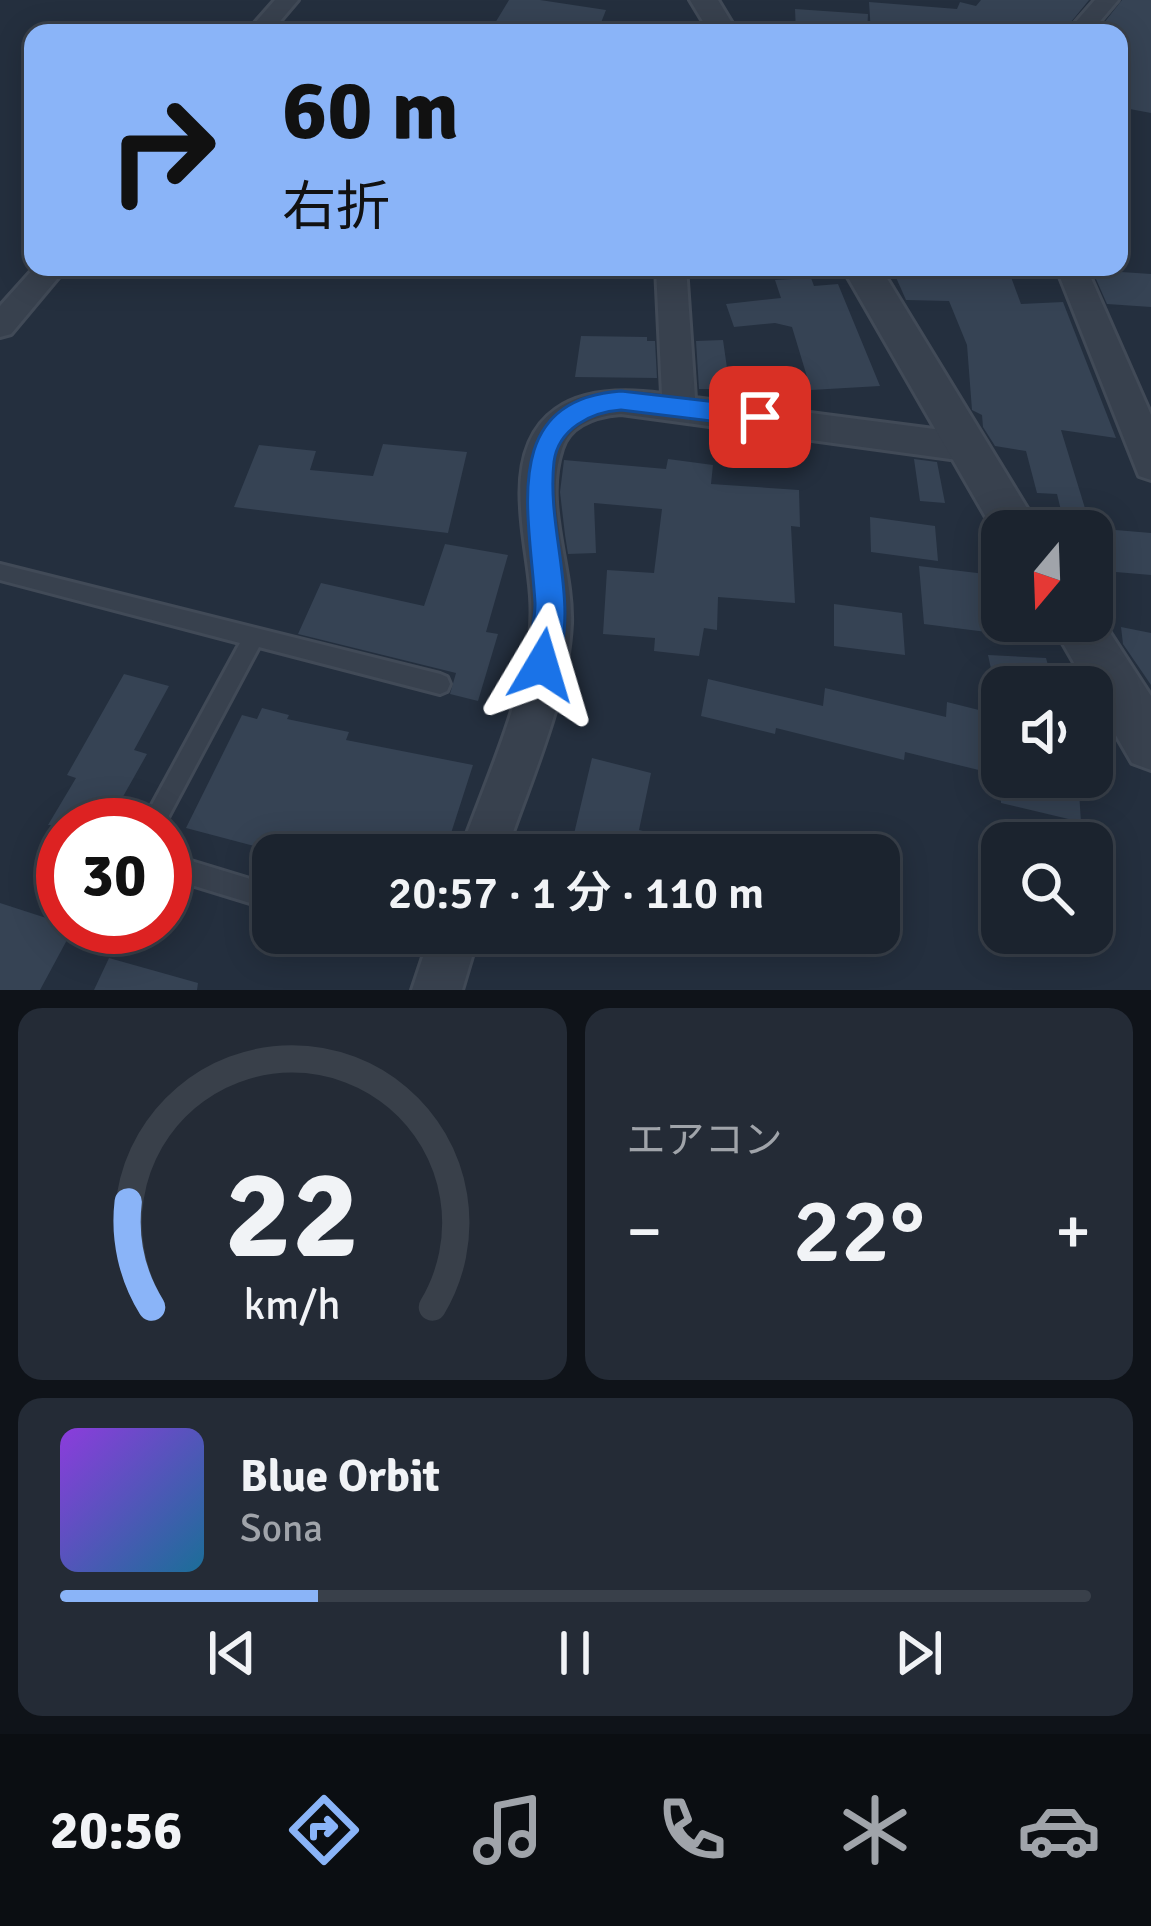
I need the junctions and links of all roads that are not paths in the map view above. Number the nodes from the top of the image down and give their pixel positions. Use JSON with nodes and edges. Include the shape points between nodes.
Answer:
{"nodes":[{"id":1,"x":287,"y":0,"type":"edge"},
{"id":2,"x":1107,"y":0,"type":"edge"},
{"id":3,"x":266,"y":24,"type":"edge"},
{"id":4,"x":1086,"y":24,"type":"edge"},
{"id":5,"x":44,"y":276,"type":"edge"},
{"id":6,"x":672,"y":276,"type":"edge"},
{"id":7,"x":866,"y":276,"type":"edge"},
{"id":8,"x":1075,"y":276,"type":"edge"},
{"id":9,"x":0,"y":326,"type":"edge"},
{"id":10,"x":679,"y":405,"type":"junction"},
{"id":11,"x":1145,"y":426,"type":"edge"},
{"id":12,"x":964,"y":447,"type":"junction"},
{"id":13,"x":1151,"y":466,"type":"edge"},
{"id":14,"x":1004,"y":510,"type":"edge"},
{"id":15,"x":0,"y":572,"type":"edge"},
{"id":16,"x":254,"y":637,"type":"junction"},
{"id":17,"x":1088,"y":642,"type":"edge"},
{"id":18,"x":440,"y":683,"type":"dead end"},
{"id":19,"x":1151,"y":744,"type":"edge"},
{"id":20,"x":167,"y":798,"type":"edge"},
{"id":21,"x":489,"y":834,"type":"edge"},
{"id":22,"x":192,"y":873,"type":"edge"},
{"id":23,"x":252,"y":892,"type":"edge"}],
"edges":[{"from":1,"to":3,"type":"street"},
{"from":2,"to":4,"type":"street"},
{"from":5,"to":9,"type":"street"},
{"from":6,"to":10,"type":"street"},
{"from":7,"to":12,"type":"street"},
{"from":8,"to":11,"type":"street"},
{"from":10,"to":12,"type":"street"},
{"from":10,"to":21,"type":"street","via":[[597,402],[557,424],[548,440],[541,508],[551,625]]},
{"from":11,"to":13,"type":"street"},
{"from":12,"to":14,"type":"street"},
{"from":15,"to":16,"type":"lane"},
{"from":16,"to":18,"type":"lane"},
{"from":16,"to":20,"type":"lane"},
{"from":17,"to":19,"type":"street"},
{"from":22,"to":23,"type":"lane"}]}
